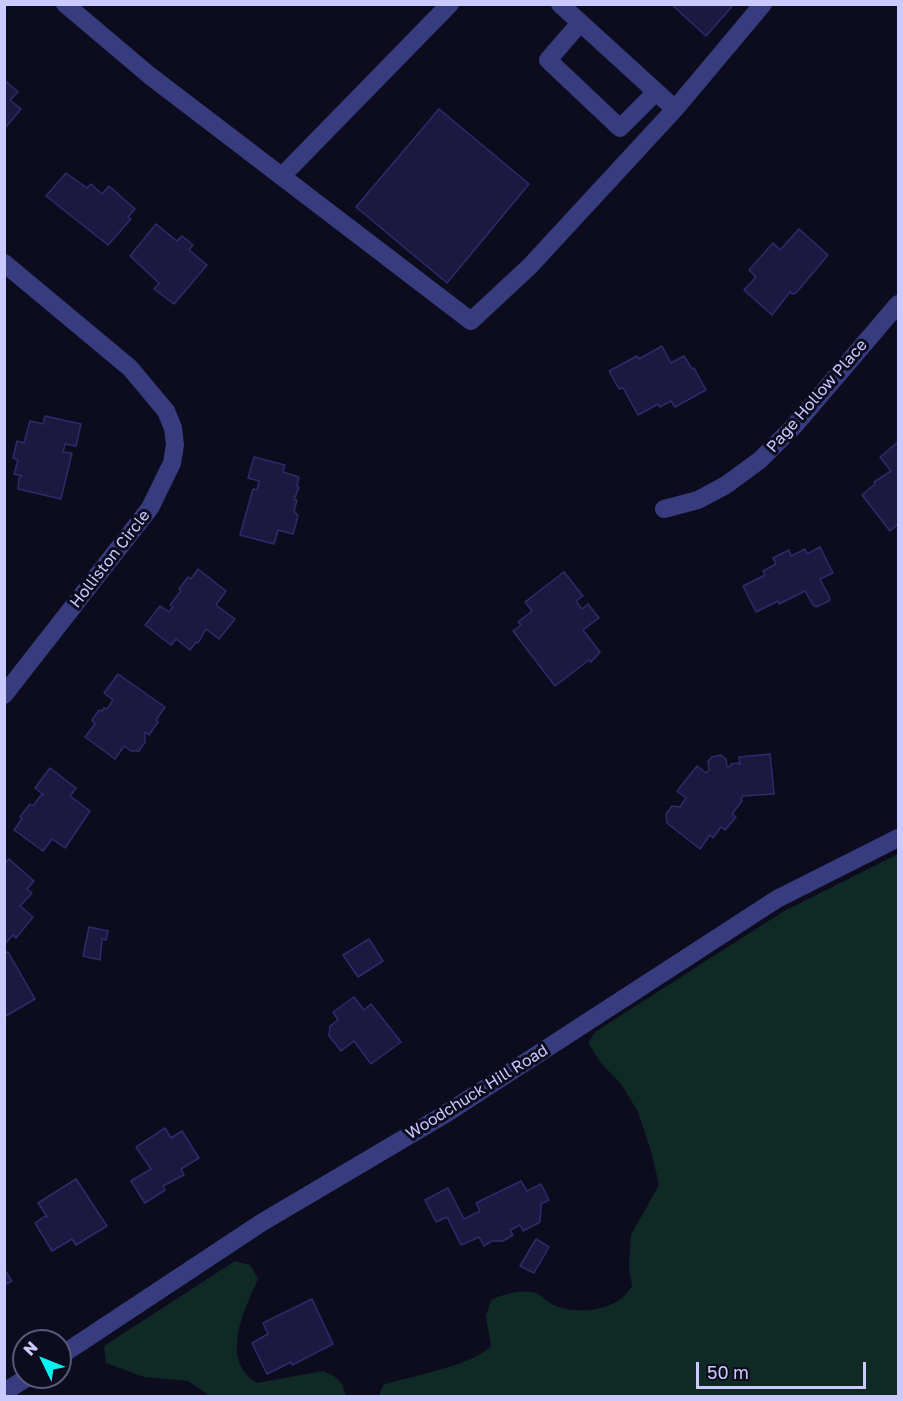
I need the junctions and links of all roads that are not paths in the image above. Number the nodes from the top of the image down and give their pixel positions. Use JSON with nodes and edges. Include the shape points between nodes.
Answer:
{"nodes":[{"id":1,"x":65,"y":4,"type":"edge"},
{"id":2,"x":450,"y":4,"type":"edge"},
{"id":3,"x":560,"y":4,"type":"edge"},
{"id":4,"x":763,"y":4,"type":"edge"},
{"id":5,"x":580,"y":23,"type":"junction"},
{"id":6,"x":656,"y":92,"type":"junction"},
{"id":7,"x":675,"y":109,"type":"junction"},
{"id":8,"x":282,"y":176,"type":"junction"},
{"id":9,"x":4,"y":263,"type":"edge"},
{"id":10,"x":898,"y":304,"type":"edge"},
{"id":11,"x":664,"y":508,"type":"dead end"},
{"id":12,"x":4,"y":695,"type":"edge"},
{"id":13,"x":898,"y":838,"type":"edge"},
{"id":14,"x":72,"y":1348,"type":"edge"}],
"edges":[{"from":1,"to":8,"type":"street","via":[[149,75]]},
{"from":2,"to":8,"type":"street"},
{"from":3,"to":5,"type":"street"},
{"from":4,"to":7,"type":"street"},
{"from":5,"to":6,"type":"street"},
{"from":5,"to":6,"type":"street","via":[[548,60],[620,128]]},
{"from":6,"to":7,"type":"street"},
{"from":7,"to":8,"type":"street","via":[[530,266],[471,321]]},
{"from":9,"to":12,"type":"street","name":"Holliston Circle","via":[[130,368],[166,411],[175,446],[172,463],[150,508]]},
{"from":10,"to":11,"type":"street","name":"Page Hollow Place","via":[[795,425],[760,460],[698,500]]},
{"from":13,"to":14,"type":"street","name":"Woodchuck Hill Road","via":[[777,898],[447,1113],[261,1223]]}]}
